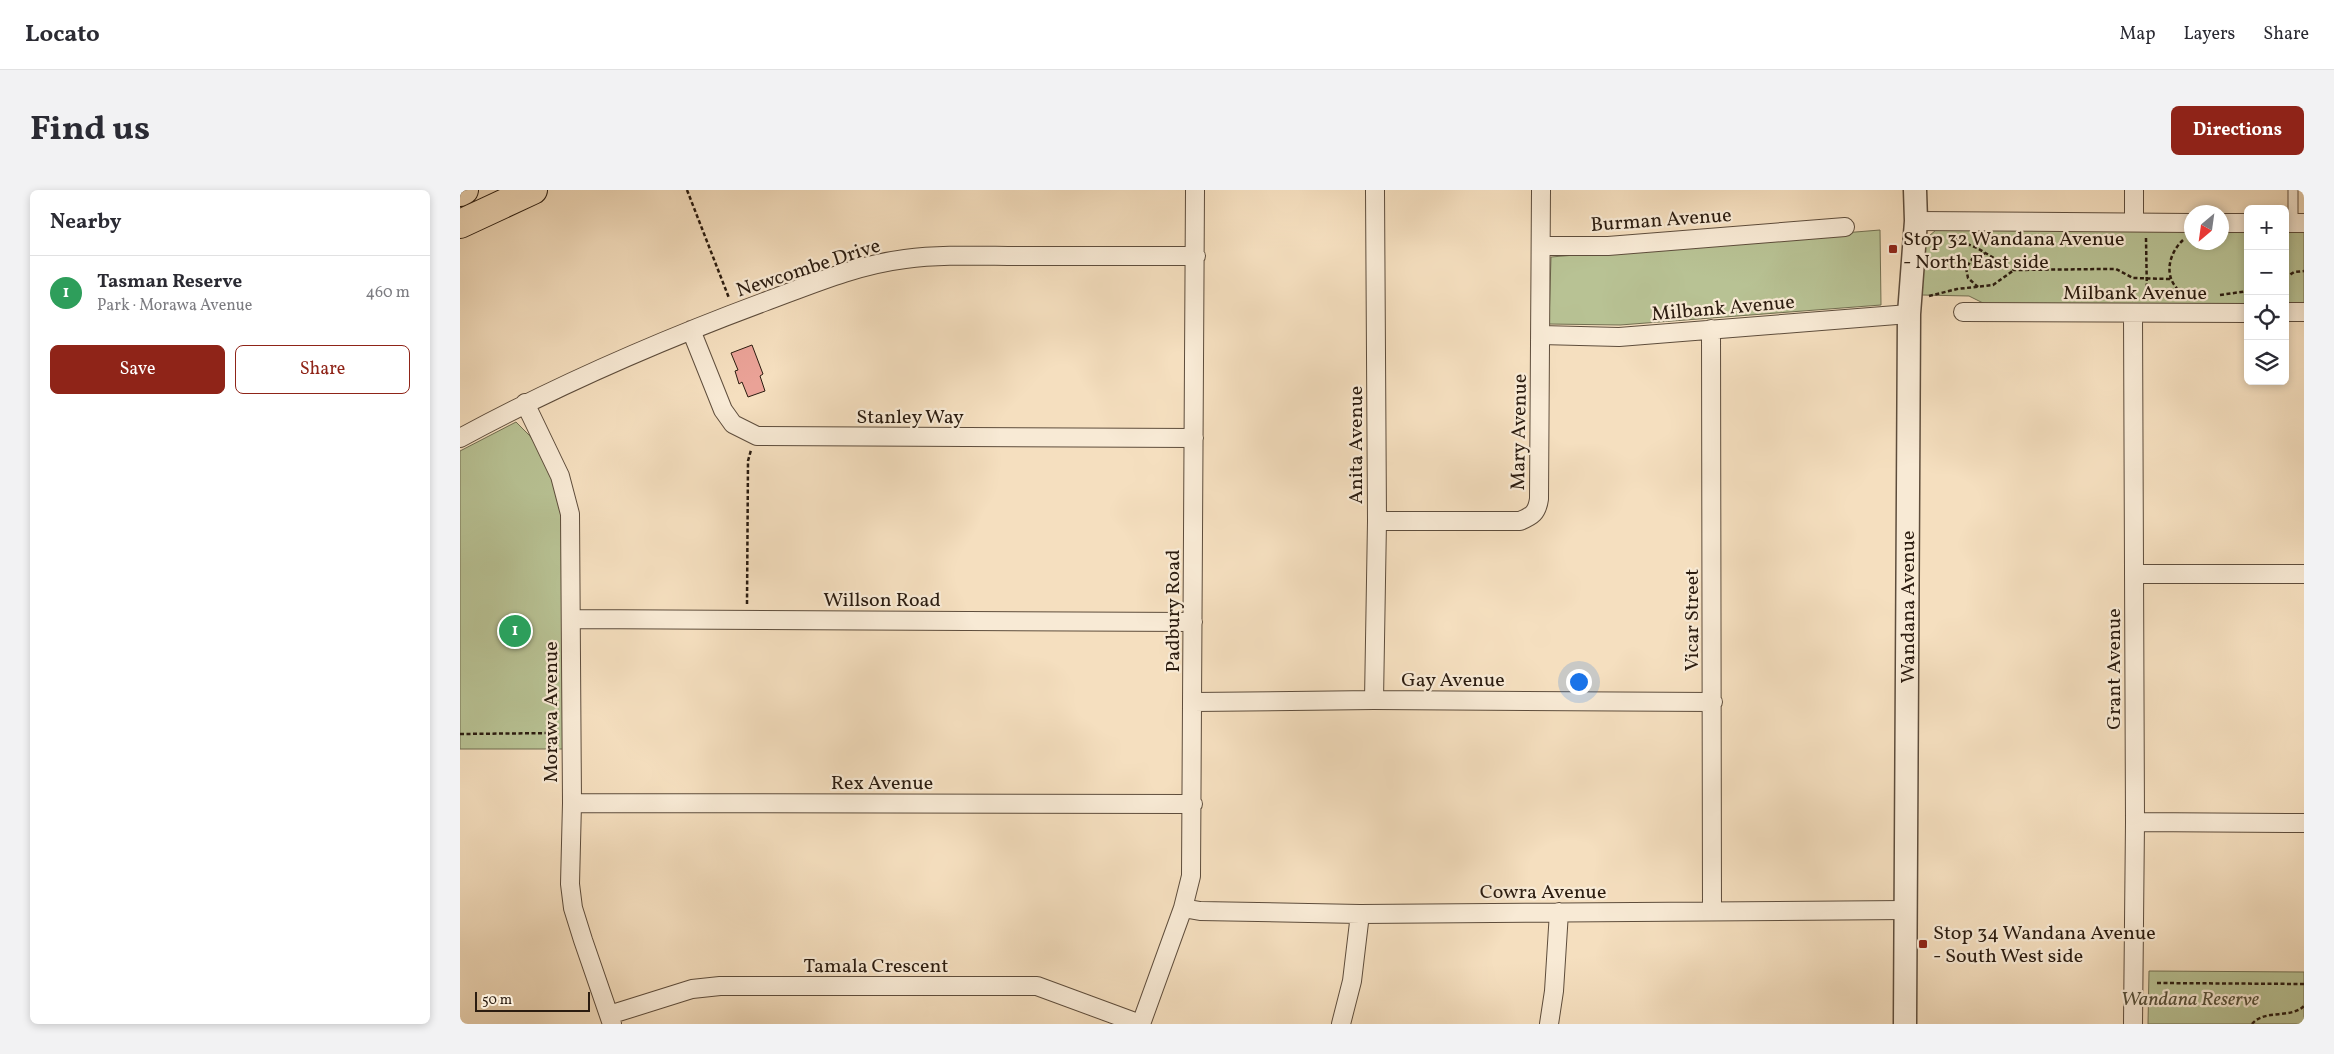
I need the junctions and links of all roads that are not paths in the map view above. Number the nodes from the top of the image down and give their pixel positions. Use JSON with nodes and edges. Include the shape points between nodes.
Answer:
{"nodes":[{"id":1,"x":464,"y":190,"type":"edge"},
{"id":2,"x":533,"y":190,"type":"edge"},
{"id":3,"x":1195,"y":190,"type":"edge"},
{"id":4,"x":1375,"y":190,"type":"edge"},
{"id":5,"x":1541,"y":190,"type":"edge"},
{"id":6,"x":1915,"y":190,"type":"edge"},
{"id":7,"x":2134,"y":190,"type":"edge"},
{"id":8,"x":2293,"y":190,"type":"edge"},
{"id":9,"x":460,"y":192,"type":"edge"},
{"id":10,"x":464,"y":221,"type":"edge"},
{"id":11,"x":1916,"y":221,"type":"junction"},
{"id":12,"x":2229,"y":223,"type":"edge"},
{"id":13,"x":2244,"y":223,"type":"edge"},
{"id":14,"x":2294,"y":223,"type":"edge"},
{"id":15,"x":1845,"y":227,"type":"dead end"},
{"id":16,"x":2140,"y":227,"type":"junction"},
{"id":17,"x":2184,"y":230,"type":"edge"},
{"id":18,"x":1541,"y":246,"type":"junction"},
{"id":19,"x":1196,"y":256,"type":"junction"},
{"id":20,"x":1963,"y":312,"type":"dead end"},
{"id":21,"x":2289,"y":312,"type":"edge"},
{"id":22,"x":2304,"y":312,"type":"edge"},
{"id":23,"x":2244,"y":313,"type":"edge"},
{"id":24,"x":1910,"y":314,"type":"junction"},
{"id":25,"x":2133,"y":314,"type":"junction"},
{"id":26,"x":1711,"y":329,"type":"junction"},
{"id":27,"x":690,"y":330,"type":"junction"},
{"id":28,"x":1540,"y":335,"type":"junction"},
{"id":29,"x":525,"y":403,"type":"junction"},
{"id":30,"x":460,"y":438,"type":"edge"},
{"id":31,"x":1194,"y":438,"type":"junction"},
{"id":32,"x":1377,"y":521,"type":"junction"},
{"id":33,"x":2134,"y":574,"type":"junction"},
{"id":34,"x":2304,"y":574,"type":"edge"},
{"id":35,"x":572,"y":619,"type":"junction"},
{"id":36,"x":1193,"y":622,"type":"junction"},
{"id":37,"x":1374,"y":700,"type":"junction"},
{"id":38,"x":1192,"y":702,"type":"junction"},
{"id":39,"x":1713,"y":702,"type":"junction"},
{"id":40,"x":572,"y":803,"type":"junction"},
{"id":41,"x":1193,"y":804,"type":"junction"},
{"id":42,"x":2135,"y":822,"type":"junction"},
{"id":43,"x":2304,"y":823,"type":"edge"},
{"id":44,"x":1183,"y":908,"type":"junction"},
{"id":45,"x":1905,"y":910,"type":"junction"},
{"id":46,"x":1712,"y":911,"type":"junction"},
{"id":47,"x":1559,"y":912,"type":"junction"},
{"id":48,"x":1360,"y":914,"type":"junction"},
{"id":49,"x":611,"y":1019,"type":"edge"},
{"id":50,"x":1141,"y":1024,"type":"edge"},
{"id":51,"x":1341,"y":1024,"type":"edge"},
{"id":52,"x":1549,"y":1024,"type":"edge"},
{"id":53,"x":1906,"y":1024,"type":"edge"},
{"id":54,"x":2133,"y":1024,"type":"edge"}],
"edges":[{"from":1,"to":9,"type":"highway"},
{"from":2,"to":10,"type":"highway"},
{"from":3,"to":19,"type":"street","name":"Padbury Road"},
{"from":4,"to":32,"type":"street","name":"Anita Avenue"},
{"from":5,"to":18,"type":"street","name":"Mary Avenue"},
{"from":6,"to":11,"type":"street","name":"Wandana Avenue"},
{"from":7,"to":16,"type":"street"},
{"from":8,"to":14,"type":"lane"},
{"from":11,"to":16,"type":"street"},
{"from":11,"to":24,"type":"street","name":"Wandana Avenue"},
{"from":12,"to":13,"type":"street"},
{"from":15,"to":18,"type":"street","name":"Burman Avenue","via":[[1614,245]]},
{"from":16,"to":17,"type":"street"},
{"from":18,"to":28,"type":"street","name":"Mary Avenue"},
{"from":19,"to":27,"type":"street","name":"Newcombe Drive","via":[[903,259],[844,272]]},
{"from":19,"to":31,"type":"street","name":"Padbury Road"},
{"from":20,"to":25,"type":"street","name":"Milbank Avenue"},
{"from":21,"to":22,"type":"street"},
{"from":23,"to":25,"type":"street","name":"Milbank Avenue"},
{"from":24,"to":26,"type":"street","name":"Milbank Avenue"},
{"from":24,"to":45,"type":"street","name":"Wandana Avenue"},
{"from":25,"to":33,"type":"street","name":"Grant Avenue"},
{"from":26,"to":28,"type":"street","name":"Milbank Avenue","via":[[1619,337]]},
{"from":26,"to":39,"type":"street","name":"Vicar Street"},
{"from":27,"to":29,"type":"street","name":"Newcombe Drive"},
{"from":27,"to":31,"type":"street","name":"Stanley Way","via":[[723,410],[733,424],[756,436]]},
{"from":28,"to":32,"type":"street","name":"Mary Avenue","via":[[1539,499],[1537,510],[1531,517],[1520,521]]},
{"from":29,"to":30,"type":"street","name":"Newcombe Drive"},
{"from":29,"to":35,"type":"street","name":"Morawa Avenue","via":[[560,476],[568,507]]},
{"from":31,"to":36,"type":"street","name":"Padbury Road"},
{"from":32,"to":37,"type":"street","name":"Anita Avenue"},
{"from":33,"to":34,"type":"street"},
{"from":33,"to":42,"type":"street","name":"Grant Avenue"},
{"from":35,"to":36,"type":"street","name":"Willson Road"},
{"from":35,"to":40,"type":"street","name":"Morawa Avenue"},
{"from":36,"to":38,"type":"street","name":"Padbury Road"},
{"from":37,"to":38,"type":"street","name":"Gay Avenue"},
{"from":37,"to":39,"type":"street","name":"Gay Avenue"},
{"from":38,"to":41,"type":"street","name":"Padbury Road"},
{"from":39,"to":46,"type":"street","name":"Vicar Street"},
{"from":40,"to":41,"type":"street","name":"Rex Avenue"},
{"from":40,"to":49,"type":"street","name":"Morawa Avenue","via":[[570,884],[573,908]]},
{"from":41,"to":44,"type":"street","name":"Padbury Road","via":[[1191,876]]},
{"from":42,"to":43,"type":"street"},
{"from":42,"to":54,"type":"street","name":"Grant Avenue"},
{"from":44,"to":48,"type":"street","name":"Cowra Avenue"},
{"from":44,"to":50,"type":"street","name":"Padbury Road"},
{"from":45,"to":46,"type":"street","name":"Cowra Avenue"},
{"from":45,"to":53,"type":"street","name":"Wandana Avenue"},
{"from":46,"to":47,"type":"street","name":"Cowra Avenue"},
{"from":47,"to":48,"type":"street","name":"Cowra Avenue"},
{"from":47,"to":52,"type":"street"},
{"from":48,"to":51,"type":"street","via":[[1352,981]]},
{"from":49,"to":50,"type":"street","name":"Tamala Crescent","via":[[692,990],[720,986],[1037,986]]}]}
